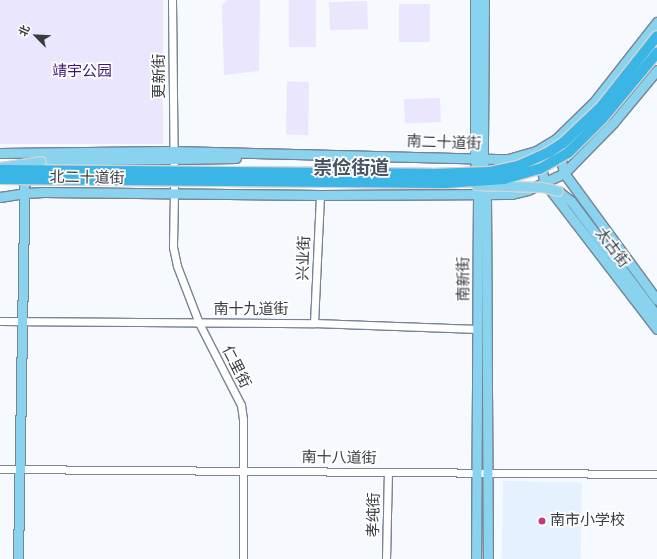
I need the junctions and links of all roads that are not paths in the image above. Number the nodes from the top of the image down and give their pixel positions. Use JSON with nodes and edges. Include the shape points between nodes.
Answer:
{"nodes":[{"id":1,"x":172,"y":0,"type":"edge"},
{"id":2,"x":475,"y":0,"type":"edge"},
{"id":3,"x":484,"y":0,"type":"edge"},
{"id":4,"x":657,"y":22,"type":"edge"},
{"id":5,"x":657,"y":36,"type":"edge"},
{"id":6,"x":657,"y":53,"type":"edge"},
{"id":7,"x":657,"y":70,"type":"edge"},
{"id":8,"x":556,"y":139,"type":"junction"},
{"id":9,"x":536,"y":151,"type":"junction"},
{"id":10,"x":25,"y":152,"type":"junction"},
{"id":11,"x":0,"y":153,"type":"edge"},
{"id":12,"x":173,"y":155,"type":"junction"},
{"id":13,"x":479,"y":159,"type":"junction"},
{"id":14,"x":0,"y":167,"type":"edge"},
{"id":15,"x":0,"y":170,"type":"edge"},
{"id":16,"x":564,"y":173,"type":"junction"},
{"id":17,"x":0,"y":179,"type":"edge"},
{"id":18,"x":445,"y":183,"type":"junction"},
{"id":19,"x":545,"y":183,"type":"junction"},
{"id":20,"x":25,"y":193,"type":"junction"},
{"id":21,"x":174,"y":193,"type":"junction"},
{"id":22,"x":320,"y":195,"type":"junction"},
{"id":23,"x":482,"y":195,"type":"junction"},
{"id":24,"x":0,"y":197,"type":"edge"},
{"id":25,"x":657,"y":300,"type":"edge"},
{"id":26,"x":657,"y":316,"type":"edge"},
{"id":27,"x":0,"y":321,"type":"edge"},
{"id":28,"x":23,"y":321,"type":"junction"},
{"id":29,"x":199,"y":322,"type":"junction"},
{"id":30,"x":314,"y":323,"type":"junction"},
{"id":31,"x":478,"y":329,"type":"junction"},
{"id":32,"x":657,"y":329,"type":"edge"},
{"id":33,"x":0,"y":469,"type":"edge"},
{"id":34,"x":20,"y":469,"type":"junction"},
{"id":35,"x":244,"y":470,"type":"junction"},
{"id":36,"x":388,"y":472,"type":"junction"},
{"id":37,"x":488,"y":472,"type":"junction"},
{"id":38,"x":476,"y":473,"type":"junction"},
{"id":39,"x":657,"y":474,"type":"edge"},
{"id":40,"x":18,"y":559,"type":"edge"},
{"id":41,"x":243,"y":559,"type":"edge"},
{"id":42,"x":386,"y":559,"type":"edge"},
{"id":43,"x":476,"y":559,"type":"edge"},
{"id":44,"x":488,"y":559,"type":"edge"}],
"edges":[{"from":1,"to":12,"type":"street","name":"更新街"},
{"from":2,"to":13,"type":"main road","name":"南新街"},
{"from":3,"to":13,"type":"main road","name":"南新街"},
{"from":4,"to":8,"type":"main road","name":"南二十道街","via":[[594,102]]},
{"from":5,"to":15,"type":"highway","bridge":true,"via":[[601,107],[563,143],[518,166],[490,172],[431,174]]},
{"from":6,"to":18,"type":"highway","bridge":true,"via":[[585,138],[554,162],[523,175],[504,179]]},
{"from":7,"to":16,"type":"main road","via":[[613,123]]},
{"from":8,"to":9,"type":"main road","name":"南二十道街"},
{"from":8,"to":16,"type":"main road"},
{"from":9,"to":13,"type":"main road","name":"南二十道街","via":[[508,159]]},
{"from":9,"to":19,"type":"main road"},
{"from":10,"to":11,"type":"main road","name":"北二十道街"},
{"from":10,"to":12,"type":"main road","name":"北二十道街"},
{"from":10,"to":20,"type":"main road"},
{"from":12,"to":13,"type":"main road","name":"南二十道街"},
{"from":12,"to":14,"type":"main road","bridge":true,"via":[[41,161]]},
{"from":12,"to":21,"type":"street","name":"更新街"},
{"from":13,"to":23,"type":"main road","name":"南新街"},
{"from":16,"to":19,"type":"main road"},
{"from":16,"to":25,"type":"main road","name":"太古街"},
{"from":17,"to":18,"type":"highway","bridge":true},
{"from":18,"to":26,"type":"main road","name":"太古街","bridge":true,"via":[[542,187],[558,191],[571,201]]},
{"from":19,"to":23,"type":"main road","via":[[511,194]]},
{"from":19,"to":32,"type":"main road","name":"太古街"},
{"from":20,"to":21,"type":"main road","name":"北二十道街"},
{"from":20,"to":24,"type":"main road","name":"北二十道街"},
{"from":20,"to":28,"type":"main road"},
{"from":21,"to":22,"type":"main road"},
{"from":21,"to":29,"type":"street","name":"仁里街","via":[[173,247],[177,266]]},
{"from":22,"to":23,"type":"main road"},
{"from":22,"to":30,"type":"street","name":"兴业街"},
{"from":23,"to":31,"type":"main road","name":"南新街"},
{"from":23,"to":37,"type":"main road","name":"南新街"},
{"from":27,"to":28,"type":"street","name":"南十九道街"},
{"from":28,"to":29,"type":"street","name":"南十九道街"},
{"from":28,"to":34,"type":"main road"},
{"from":29,"to":30,"type":"street","name":"南十九道街"},
{"from":29,"to":35,"type":"street","name":"仁里街","via":[[241,405],[244,419]]},
{"from":30,"to":31,"type":"street","name":"南十九道街"},
{"from":31,"to":38,"type":"main road","name":"南新街"},
{"from":33,"to":34,"type":"street","name":"南十八道街"},
{"from":34,"to":35,"type":"street","name":"南十八道街"},
{"from":34,"to":40,"type":"main road"},
{"from":35,"to":36,"type":"street","name":"南十八道街"},
{"from":35,"to":41,"type":"street","name":"仁里街"},
{"from":36,"to":38,"type":"street","name":"南十八道街"},
{"from":36,"to":42,"type":"street","name":"孝纯街"},
{"from":37,"to":38,"type":"street","name":"南十八道街"},
{"from":37,"to":39,"type":"street","name":"南十八道街"},
{"from":37,"to":44,"type":"main road","name":"南新街"},
{"from":38,"to":43,"type":"main road","name":"南新街"}]}
